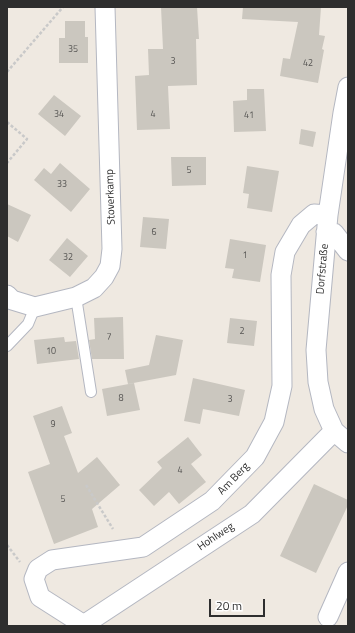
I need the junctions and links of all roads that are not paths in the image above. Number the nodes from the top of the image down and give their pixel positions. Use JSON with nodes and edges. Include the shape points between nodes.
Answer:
{"nodes":[{"id":1,"x":105,"y":7,"type":"edge"},
{"id":2,"x":348,"y":87,"type":"edge"},
{"id":3,"x":323,"y":220,"type":"junction"},
{"id":4,"x":348,"y":251,"type":"edge"},
{"id":5,"x":7,"y":295,"type":"edge"},
{"id":6,"x":76,"y":297,"type":"junction"},
{"id":7,"x":35,"y":307,"type":"junction"},
{"id":8,"x":7,"y":346,"type":"edge"},
{"id":9,"x":91,"y":392,"type":"dead end"},
{"id":10,"x":334,"y":430,"type":"junction"},
{"id":11,"x":348,"y":443,"type":"edge"},
{"id":12,"x":348,"y":572,"type":"edge"},
{"id":13,"x":328,"y":617,"type":"dead end"},
{"id":14,"x":83,"y":626,"type":"edge"}],
"edges":[{"from":1,"to":6,"type":"street","name":"Stoverkamp","via":[[112,249],[110,266],[104,277],[94,288]]},
{"from":2,"to":3,"type":"street","name":"Dorfstraße"},
{"from":3,"to":4,"type":"street"},
{"from":3,"to":10,"type":"street","name":"Dorfstraße","via":[[316,350],[318,382],[324,409]]},
{"from":3,"to":14,"type":"street","name":"Am Berg","via":[[301,225],[285,252],[281,275],[282,386],[274,422],[255,457],[212,501],[142,547],[52,560],[38,569],[34,579],[40,597]]},
{"from":5,"to":7,"type":"street","via":[[12,300]]},
{"from":6,"to":7,"type":"street","name":"Stoverkamp"},
{"from":6,"to":9,"type":"lane"},
{"from":7,"to":8,"type":"lane","via":[[28,324]]},
{"from":10,"to":11,"type":"street","name":"Dorfstraße"},
{"from":10,"to":14,"type":"street","name":"Hohlweg","via":[[252,514]]},
{"from":12,"to":13,"type":"street"}]}
